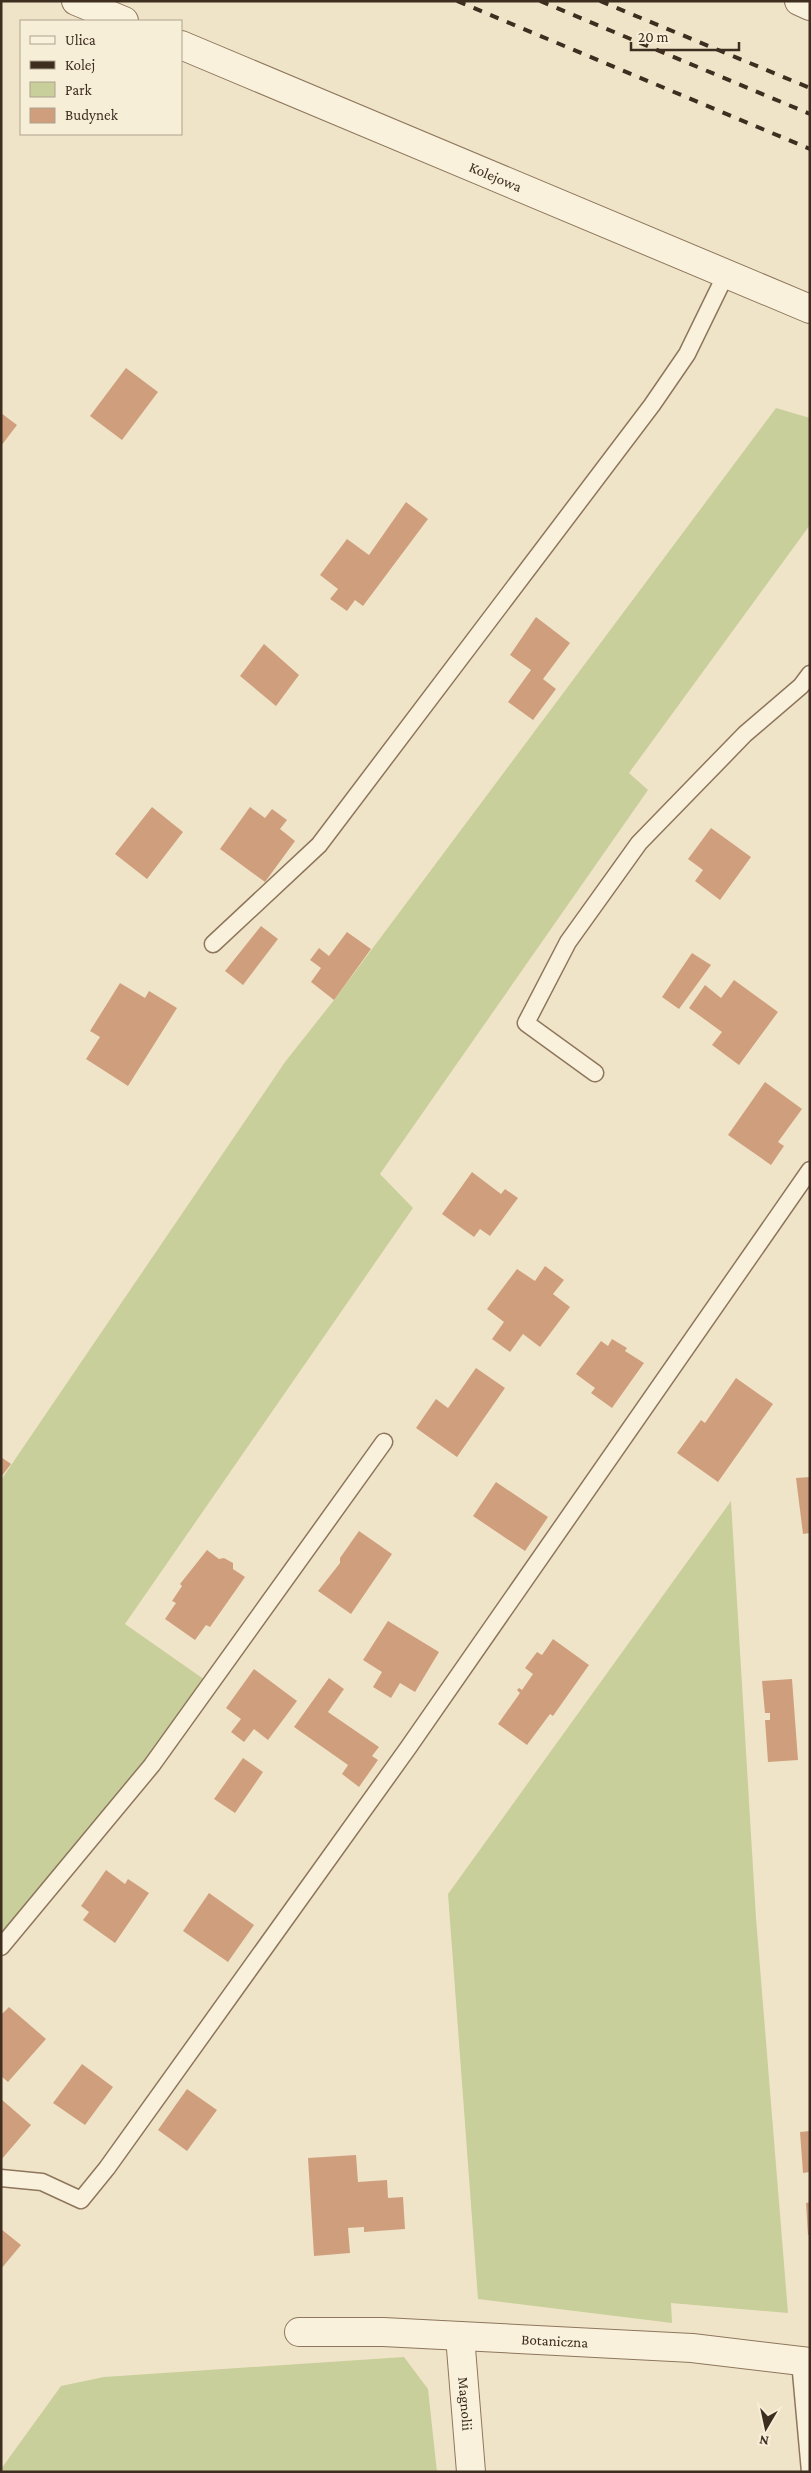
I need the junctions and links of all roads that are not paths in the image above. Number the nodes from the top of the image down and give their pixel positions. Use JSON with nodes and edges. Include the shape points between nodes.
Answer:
{"nodes":[{"id":1,"x":76,"y":1,"type":"edge"},
{"id":2,"x":799,"y":1,"type":"edge"},
{"id":3,"x":810,"y":6,"type":"edge"},
{"id":4,"x":122,"y":20,"type":"edge"},
{"id":5,"x":182,"y":45,"type":"edge"},
{"id":6,"x":726,"y":274,"type":"junction"},
{"id":7,"x":810,"y":309,"type":"edge"},
{"id":8,"x":810,"y":674,"type":"edge"},
{"id":9,"x":213,"y":944,"type":"dead end"},
{"id":10,"x":595,"y":1073,"type":"dead end"},
{"id":11,"x":810,"y":1170,"type":"edge"},
{"id":12,"x":384,"y":1442,"type":"dead end"},
{"id":13,"x":1,"y":1947,"type":"edge"},
{"id":14,"x":1,"y":2178,"type":"edge"},
{"id":15,"x":299,"y":2332,"type":"dead end"},
{"id":16,"x":460,"y":2336,"type":"junction"},
{"id":17,"x":805,"y":2362,"type":"edge"},
{"id":18,"x":471,"y":2472,"type":"edge"},
{"id":19,"x":810,"y":2472,"type":"edge"}],
"edges":[{"from":1,"to":4,"type":"street"},
{"from":2,"to":3,"type":"street"},
{"from":5,"to":6,"type":"street","name":"Kolejowa"},
{"from":6,"to":7,"type":"street","name":"Kolejowa"},
{"from":6,"to":9,"type":"lane","via":[[687,354],[652,405],[385,760],[318,845]]},
{"from":8,"to":10,"type":"lane","via":[[801,686],[745,734],[639,843],[568,942],[526,1023]]},
{"from":11,"to":14,"type":"lane","via":[[408,1748],[107,2168],[81,2200],[42,2182]]},
{"from":12,"to":13,"type":"lane","via":[[152,1765]]},
{"from":15,"to":16,"type":"street","name":"Botaniczna"},
{"from":16,"to":17,"type":"street","name":"Botaniczna","via":[[692,2348]]},
{"from":16,"to":18,"type":"street","name":"Magnolii"},
{"from":17,"to":19,"type":"lane"}]}
